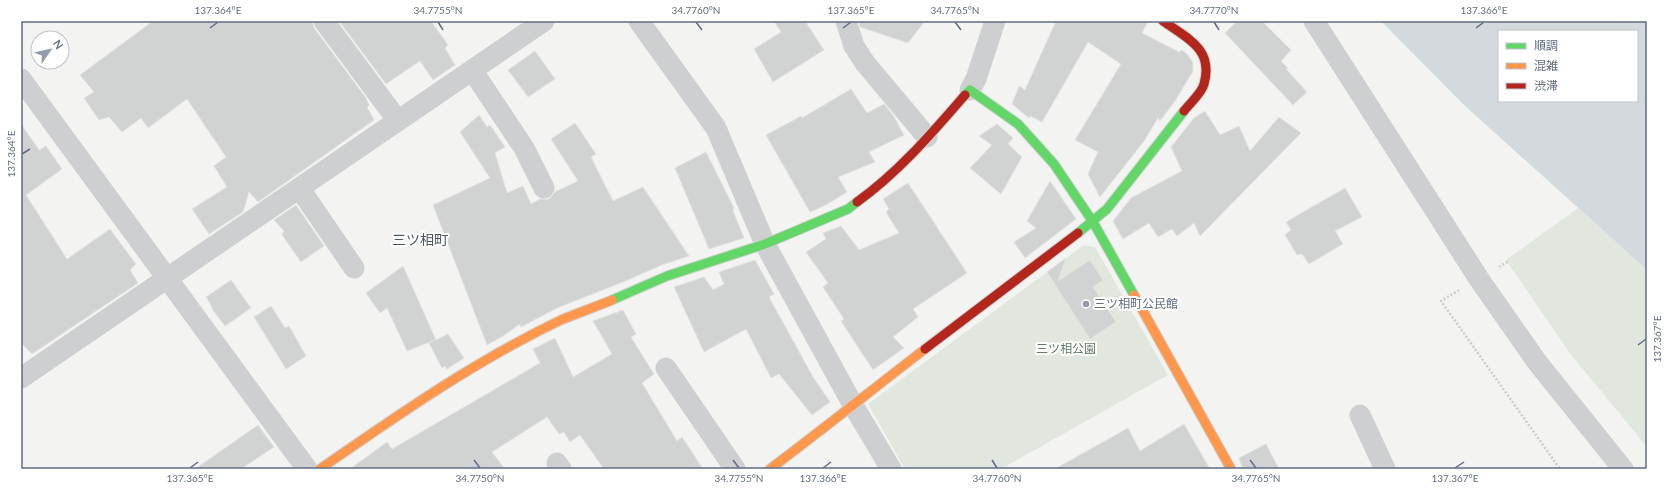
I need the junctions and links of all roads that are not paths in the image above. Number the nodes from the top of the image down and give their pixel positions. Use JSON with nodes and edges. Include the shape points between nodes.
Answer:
{"nodes":[{"id":1,"x":324,"y":21,"type":"edge"},
{"id":2,"x":544,"y":21,"type":"edge"},
{"id":3,"x":639,"y":21,"type":"edge"},
{"id":4,"x":846,"y":21,"type":"edge"},
{"id":5,"x":995,"y":21,"type":"edge"},
{"id":6,"x":1163,"y":21,"type":"edge"},
{"id":7,"x":1314,"y":21,"type":"edge"},
{"id":8,"x":472,"y":70,"type":"junction"},
{"id":9,"x":21,"y":79,"type":"edge"},
{"id":10,"x":970,"y":90,"type":"junction"},
{"id":11,"x":398,"y":121,"type":"junction"},
{"id":12,"x":927,"y":137,"type":"junction"},
{"id":13,"x":544,"y":188,"type":"dead end"},
{"id":14,"x":300,"y":189,"type":"junction"},
{"id":15,"x":1093,"y":222,"type":"junction"},
{"id":16,"x":765,"y":244,"type":"junction"},
{"id":17,"x":354,"y":268,"type":"dead end"},
{"id":18,"x":168,"y":279,"type":"junction"},
{"id":19,"x":666,"y":368,"type":"dead end"},
{"id":20,"x":21,"y":378,"type":"edge"},
{"id":21,"x":853,"y":405,"type":"junction"},
{"id":22,"x":1360,"y":415,"type":"dead end"},
{"id":23,"x":299,"y":466,"type":"edge"},
{"id":24,"x":320,"y":469,"type":"edge"},
{"id":25,"x":735,"y":469,"type":"edge"},
{"id":26,"x":770,"y":469,"type":"edge"},
{"id":27,"x":891,"y":469,"type":"edge"},
{"id":28,"x":1231,"y":469,"type":"edge"},
{"id":29,"x":1386,"y":469,"type":"edge"},
{"id":30,"x":1624,"y":469,"type":"edge"}],
"edges":[{"from":1,"to":11,"type":"street"},
{"from":2,"to":8,"type":"street"},
{"from":3,"to":16,"type":"street","via":[[716,128]]},
{"from":4,"to":12,"type":"street","via":[[854,46],[865,63]]},
{"from":5,"to":10,"type":"street"},
{"from":6,"to":15,"type":"street","via":[[1197,45],[1206,60],[1204,85],[1107,209]]},
{"from":7,"to":30,"type":"street","via":[[1479,279],[1537,362]]},
{"from":8,"to":11,"type":"street"},
{"from":8,"to":13,"type":"street","via":[[524,148]]},
{"from":9,"to":18,"type":"street"},
{"from":10,"to":12,"type":"street"},
{"from":10,"to":15,"type":"street","via":[[1018,124],[1054,164]]},
{"from":11,"to":14,"type":"street"},
{"from":12,"to":16,"type":"street","via":[[877,188],[848,209]]},
{"from":14,"to":17,"type":"street"},
{"from":14,"to":18,"type":"street"},
{"from":15,"to":21,"type":"street"},
{"from":15,"to":28,"type":"street"},
{"from":16,"to":21,"type":"street"},
{"from":16,"to":24,"type":"street","via":[[667,276],[562,320],[428,395]]},
{"from":18,"to":20,"type":"street"},
{"from":18,"to":23,"type":"street"},
{"from":19,"to":25,"type":"street"},
{"from":21,"to":26,"type":"street"},
{"from":21,"to":27,"type":"street"},
{"from":22,"to":29,"type":"street"}]}
